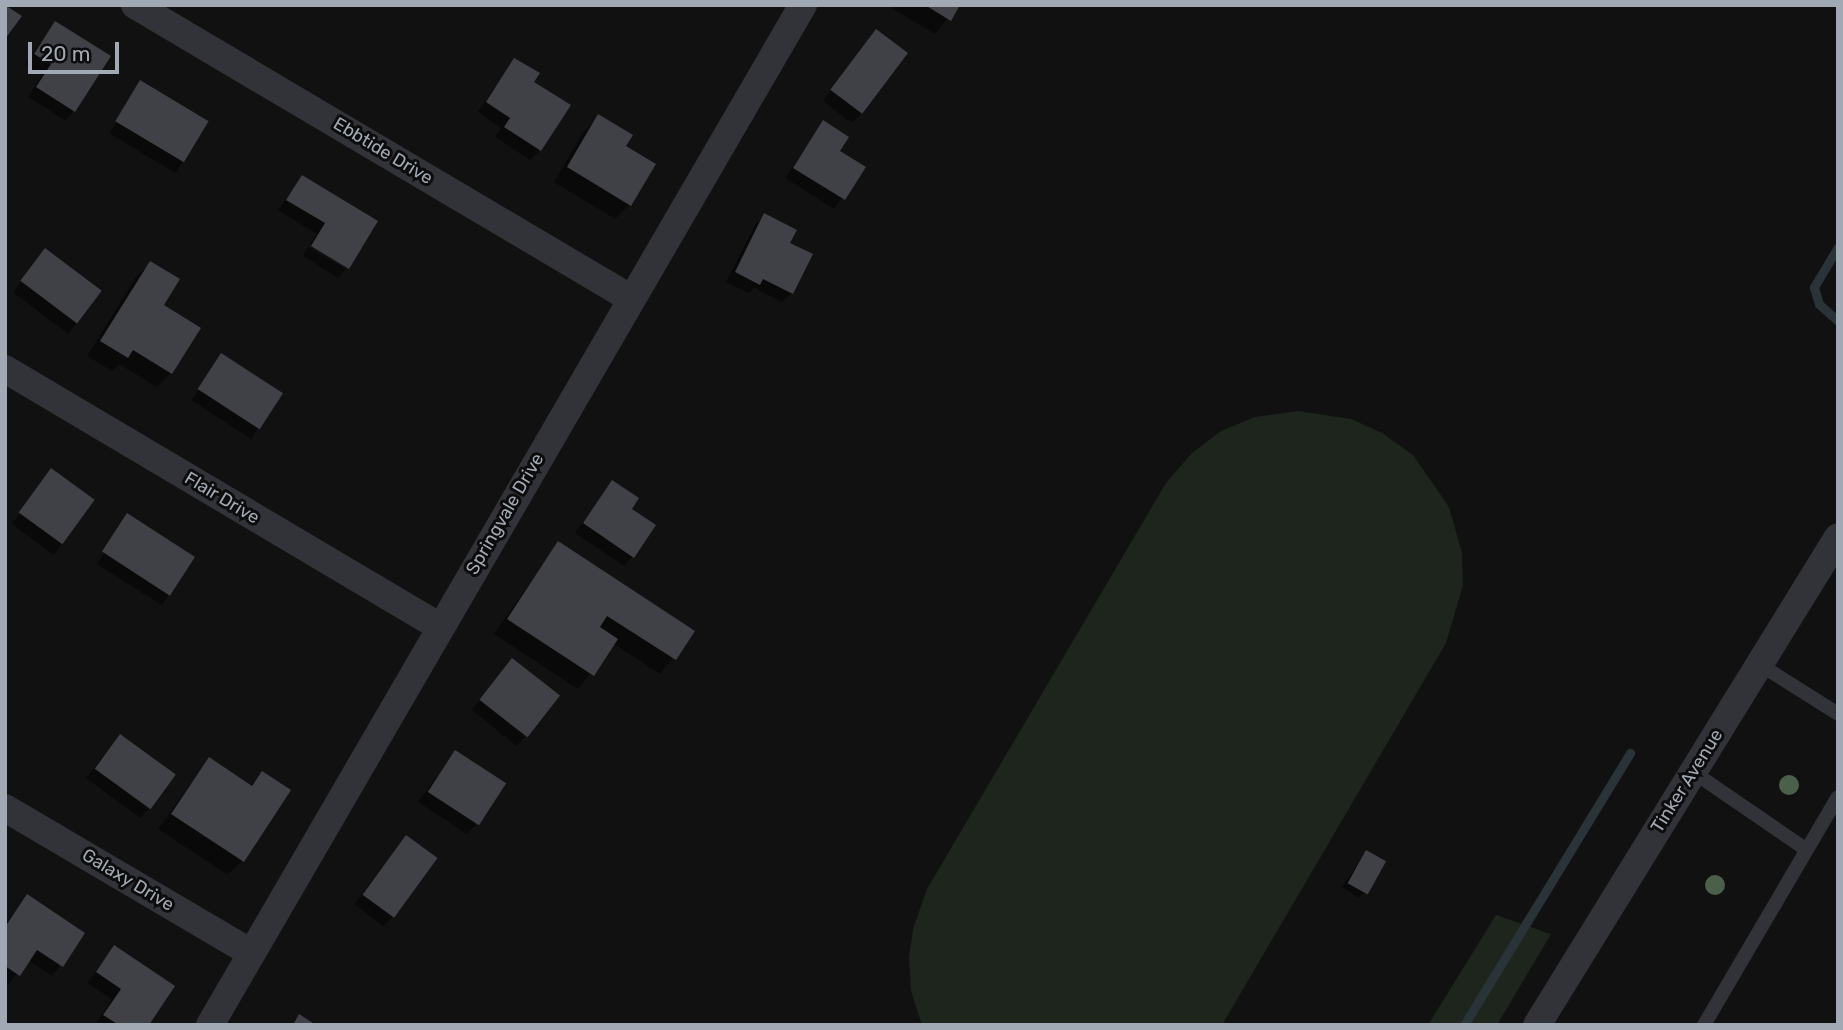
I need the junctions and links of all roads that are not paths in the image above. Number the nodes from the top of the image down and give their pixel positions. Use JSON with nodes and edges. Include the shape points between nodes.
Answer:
{"nodes":[{"id":1,"x":135,"y":5,"type":"edge"},
{"id":2,"x":803,"y":5,"type":"edge"},
{"id":3,"x":630,"y":298,"type":"junction"},
{"id":4,"x":5,"y":369,"type":"edge"},
{"id":5,"x":1838,"y":537,"type":"edge"},
{"id":6,"x":440,"y":627,"type":"junction"},
{"id":7,"x":1759,"y":664,"type":"junction"},
{"id":8,"x":1838,"y":714,"type":"edge"},
{"id":9,"x":1693,"y":772,"type":"junction"},
{"id":10,"x":1838,"y":797,"type":"edge"},
{"id":11,"x":5,"y":808,"type":"edge"},
{"id":12,"x":1807,"y":850,"type":"junction"},
{"id":13,"x":251,"y":953,"type":"junction"},
{"id":14,"x":210,"y":1025,"type":"edge"},
{"id":15,"x":1537,"y":1025,"type":"edge"},
{"id":16,"x":1704,"y":1025,"type":"edge"}],
"edges":[{"from":1,"to":3,"type":"street","name":"Ebbtide Drive"},
{"from":2,"to":3,"type":"street","name":"Springvale Drive"},
{"from":3,"to":6,"type":"street","name":"Springvale Drive"},
{"from":4,"to":6,"type":"street","name":"Flair Drive"},
{"from":5,"to":7,"type":"street","name":"Tinker Avenue"},
{"from":6,"to":13,"type":"street","name":"Springvale Drive"},
{"from":7,"to":8,"type":"lane"},
{"from":7,"to":9,"type":"street","name":"Tinker Avenue"},
{"from":9,"to":12,"type":"lane"},
{"from":9,"to":15,"type":"street","name":"Tinker Avenue"},
{"from":10,"to":12,"type":"lane"},
{"from":11,"to":13,"type":"street","name":"Galaxy Drive"},
{"from":12,"to":16,"type":"lane"},
{"from":13,"to":14,"type":"street","name":"Springvale Drive"}]}
